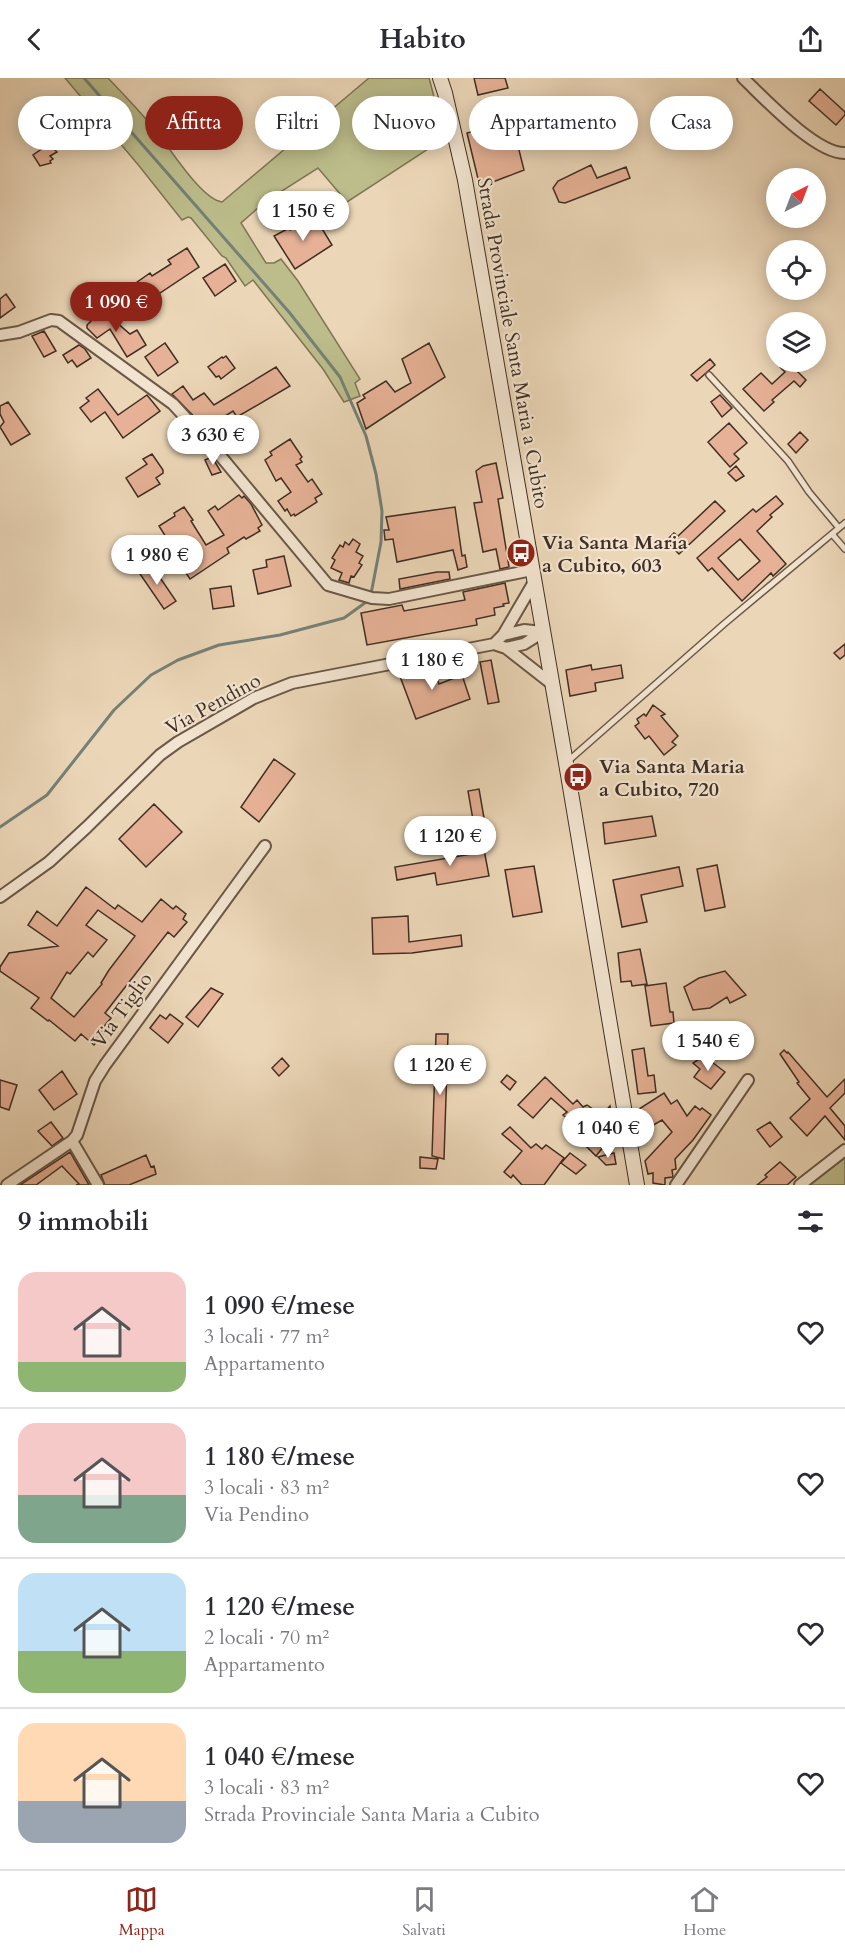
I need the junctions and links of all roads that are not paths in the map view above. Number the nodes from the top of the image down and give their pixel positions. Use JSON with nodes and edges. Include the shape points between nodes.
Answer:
{"nodes":[{"id":1,"x":440,"y":78,"type":"edge"},
{"id":2,"x":742,"y":78,"type":"edge"},
{"id":3,"x":843,"y":153,"type":"edge"},
{"id":4,"x":0,"y":336,"type":"edge"},
{"id":5,"x":709,"y":375,"type":"dead end"},
{"id":6,"x":845,"y":523,"type":"edge"},
{"id":7,"x":839,"y":528,"type":"junction"},
{"id":8,"x":832,"y":534,"type":"junction"},
{"id":9,"x":845,"y":549,"type":"edge"},
{"id":10,"x":533,"y":576,"type":"junction"},
{"id":11,"x":543,"y":632,"type":"junction"},
{"id":12,"x":503,"y":635,"type":"junction"},
{"id":13,"x":494,"y":644,"type":"junction"},
{"id":14,"x":506,"y":648,"type":"junction"},
{"id":15,"x":552,"y":684,"type":"junction"},
{"id":16,"x":566,"y":763,"type":"junction"},
{"id":17,"x":265,"y":846,"type":"dead end"},
{"id":18,"x":0,"y":897,"type":"edge"},
{"id":19,"x":748,"y":1080,"type":"dead end"},
{"id":20,"x":72,"y":1141,"type":"junction"},
{"id":21,"x":845,"y":1150,"type":"edge"},
{"id":22,"x":7,"y":1185,"type":"edge"},
{"id":23,"x":98,"y":1185,"type":"edge"},
{"id":24,"x":637,"y":1185,"type":"edge"},
{"id":25,"x":676,"y":1185,"type":"edge"},
{"id":26,"x":800,"y":1185,"type":"edge"}],
"edges":[{"from":1,"to":10,"type":"main road","name":"Strada Provinciale Santa Maria a Cubito","via":[[465,180]]},
{"from":2,"to":3,"type":"street","via":[[814,141]]},
{"from":4,"to":10,"type":"street","via":[[59,321],[173,404],[328,585],[389,599]]},
{"from":5,"to":7,"type":"lane","via":[[788,460]]},
{"from":6,"to":7,"type":"lane"},
{"from":7,"to":8,"type":"lane"},
{"from":8,"to":9,"type":"lane"},
{"from":8,"to":16,"type":"lane"},
{"from":10,"to":11,"type":"main road","name":"Strada Provinciale Santa Maria a Cubito"},
{"from":10,"to":12,"type":"street"},
{"from":11,"to":12,"type":"street","via":[[524,630]]},
{"from":11,"to":14,"type":"street","via":[[524,644]]},
{"from":11,"to":15,"type":"main road","name":"Strada Provinciale Santa Maria a Cubito"},
{"from":12,"to":13,"type":"street"},
{"from":13,"to":14,"type":"street","name":"Via Pendino"},
{"from":13,"to":18,"type":"street","name":"Via Pendino","via":[[292,683],[254,699],[160,755],[49,862]]},
{"from":14,"to":15,"type":"street","name":"Via Pendino"},
{"from":15,"to":16,"type":"main road","name":"Strada Provinciale Santa Maria a Cubito"},
{"from":16,"to":24,"type":"main road","name":"Strada Provinciale Santa Maria a Cubito"},
{"from":17,"to":20,"type":"street","name":"Via Tiglio","via":[[105,1065]]},
{"from":19,"to":25,"type":"street"},
{"from":20,"to":22,"type":"street"},
{"from":20,"to":23,"type":"street"},
{"from":21,"to":26,"type":"street"}]}
